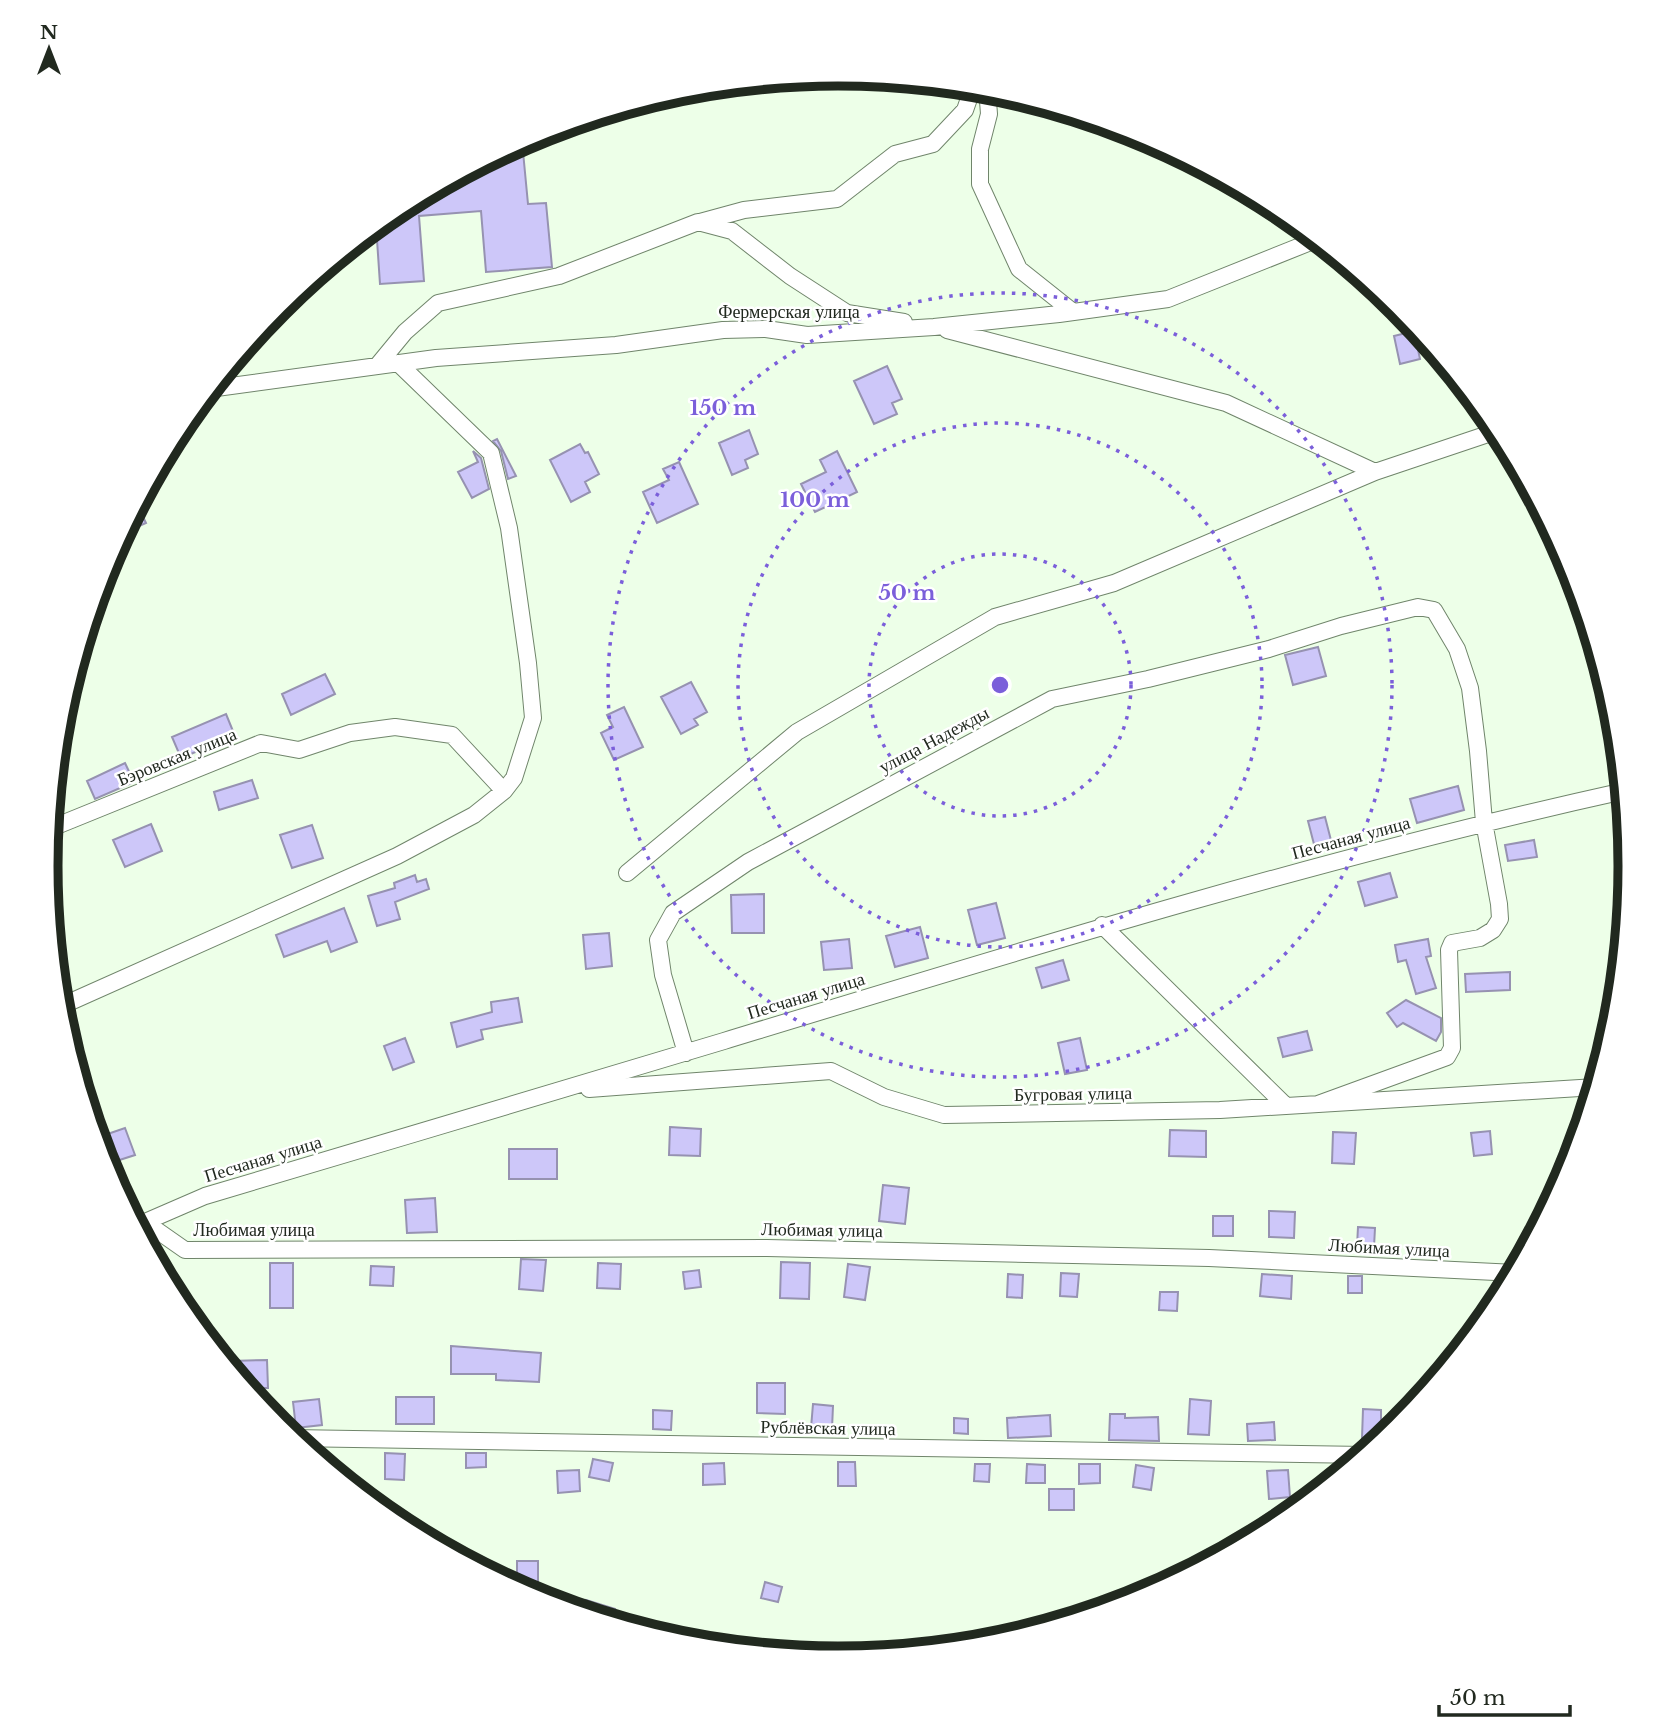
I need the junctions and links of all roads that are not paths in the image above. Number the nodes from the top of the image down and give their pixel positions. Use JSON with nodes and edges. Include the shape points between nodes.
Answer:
{"nodes":[{"id":1,"x":969,"y":97,"type":"edge"},
{"id":2,"x":988,"y":100,"type":"edge"},
{"id":3,"x":698,"y":222,"type":"junction"},
{"id":4,"x":1308,"y":243,"type":"edge"},
{"id":5,"x":1073,"y":312,"type":"junction"},
{"id":6,"x":934,"y":327,"type":"junction"},
{"id":7,"x":398,"y":363,"type":"junction"},
{"id":8,"x":377,"y":366,"type":"junction"},
{"id":9,"x":222,"y":387,"type":"edge"},
{"id":10,"x":1489,"y":434,"type":"edge"},
{"id":11,"x":1375,"y":472,"type":"junction"},
{"id":12,"x":504,"y":791,"type":"junction"},
{"id":13,"x":1616,"y":793,"type":"edge"},
{"id":14,"x":1484,"y":822,"type":"junction"},
{"id":15,"x":59,"y":825,"type":"edge"},
{"id":16,"x":627,"y":873,"type":"dead end"},
{"id":17,"x":1102,"y":925,"type":"junction"},
{"id":18,"x":70,"y":1002,"type":"edge"},
{"id":19,"x":686,"y":1053,"type":"junction"},
{"id":20,"x":1587,"y":1088,"type":"edge"},
{"id":21,"x":558,"y":1091,"type":"junction"},
{"id":22,"x":1318,"y":1104,"type":"junction"},
{"id":23,"x":1286,"y":1106,"type":"junction"},
{"id":24,"x":144,"y":1222,"type":"edge"},
{"id":25,"x":146,"y":1228,"type":"edge"},
{"id":26,"x":1505,"y":1272,"type":"edge"},
{"id":27,"x":308,"y":1438,"type":"edge"},
{"id":28,"x":1351,"y":1455,"type":"edge"}],
"edges":[{"from":1,"to":3,"type":"street","via":[[965,110],[933,144],[895,154],[837,198],[744,210]]},
{"from":2,"to":5,"type":"street","via":[[980,184],[1020,269]]},
{"from":3,"to":6,"type":"street","via":[[732,231],[847,313]]},
{"from":3,"to":8,"type":"street","via":[[559,276],[438,303],[405,332]]},
{"from":4,"to":5,"type":"street","name":"Фермерская улица","via":[[1168,299]]},
{"from":5,"to":6,"type":"street","name":"Фермерская улица"},
{"from":6,"to":7,"type":"street","name":"Фермерская улица","via":[[807,335],[766,329],[723,331]]},
{"from":6,"to":11,"type":"street","via":[[1226,403]]},
{"from":7,"to":8,"type":"street","name":"Фермерская улица"},
{"from":7,"to":12,"type":"street","via":[[491,453],[509,528],[533,718],[514,778]]},
{"from":8,"to":9,"type":"street","name":"Фермерская улица"},
{"from":10,"to":11,"type":"street"},
{"from":11,"to":16,"type":"street","via":[[1114,583],[995,617],[797,732]]},
{"from":12,"to":15,"type":"street","name":"Бэровская улица","via":[[452,735],[395,727],[350,733],[299,750],[261,743]]},
{"from":12,"to":18,"type":"street","via":[[474,815],[397,856]]},
{"from":13,"to":14,"type":"street","name":"Песчаная улица"},
{"from":14,"to":17,"type":"street","name":"Песчаная улица"},
{"from":14,"to":19,"type":"street","name":"улица Надежды","via":[[1470,688],[1457,649],[1434,610],[1418,607],[1269,649],[1052,699],[748,862],[673,912],[658,940],[663,975]]},
{"from":14,"to":22,"type":"street","via":[[1500,919],[1480,938],[1452,943],[1449,950],[1452,1048],[1447,1057]]},
{"from":17,"to":19,"type":"street","name":"Песчаная улица"},
{"from":17,"to":23,"type":"street"},
{"from":19,"to":21,"type":"street","name":"Песчаная улица"},
{"from":20,"to":22,"type":"street","name":"Бугровая улица"},
{"from":21,"to":23,"type":"street","name":"Бугровая улица","via":[[831,1071],[884,1097],[944,1115]]},
{"from":21,"to":24,"type":"street","name":"Песчаная улица","via":[[205,1196]]},
{"from":22,"to":23,"type":"street","name":"Бугровая улица"},
{"from":25,"to":26,"type":"street","name":"Любимая улица","via":[[185,1250],[767,1248],[1209,1258]]},
{"from":27,"to":28,"type":"street","name":"Рублёвская улица"}]}
